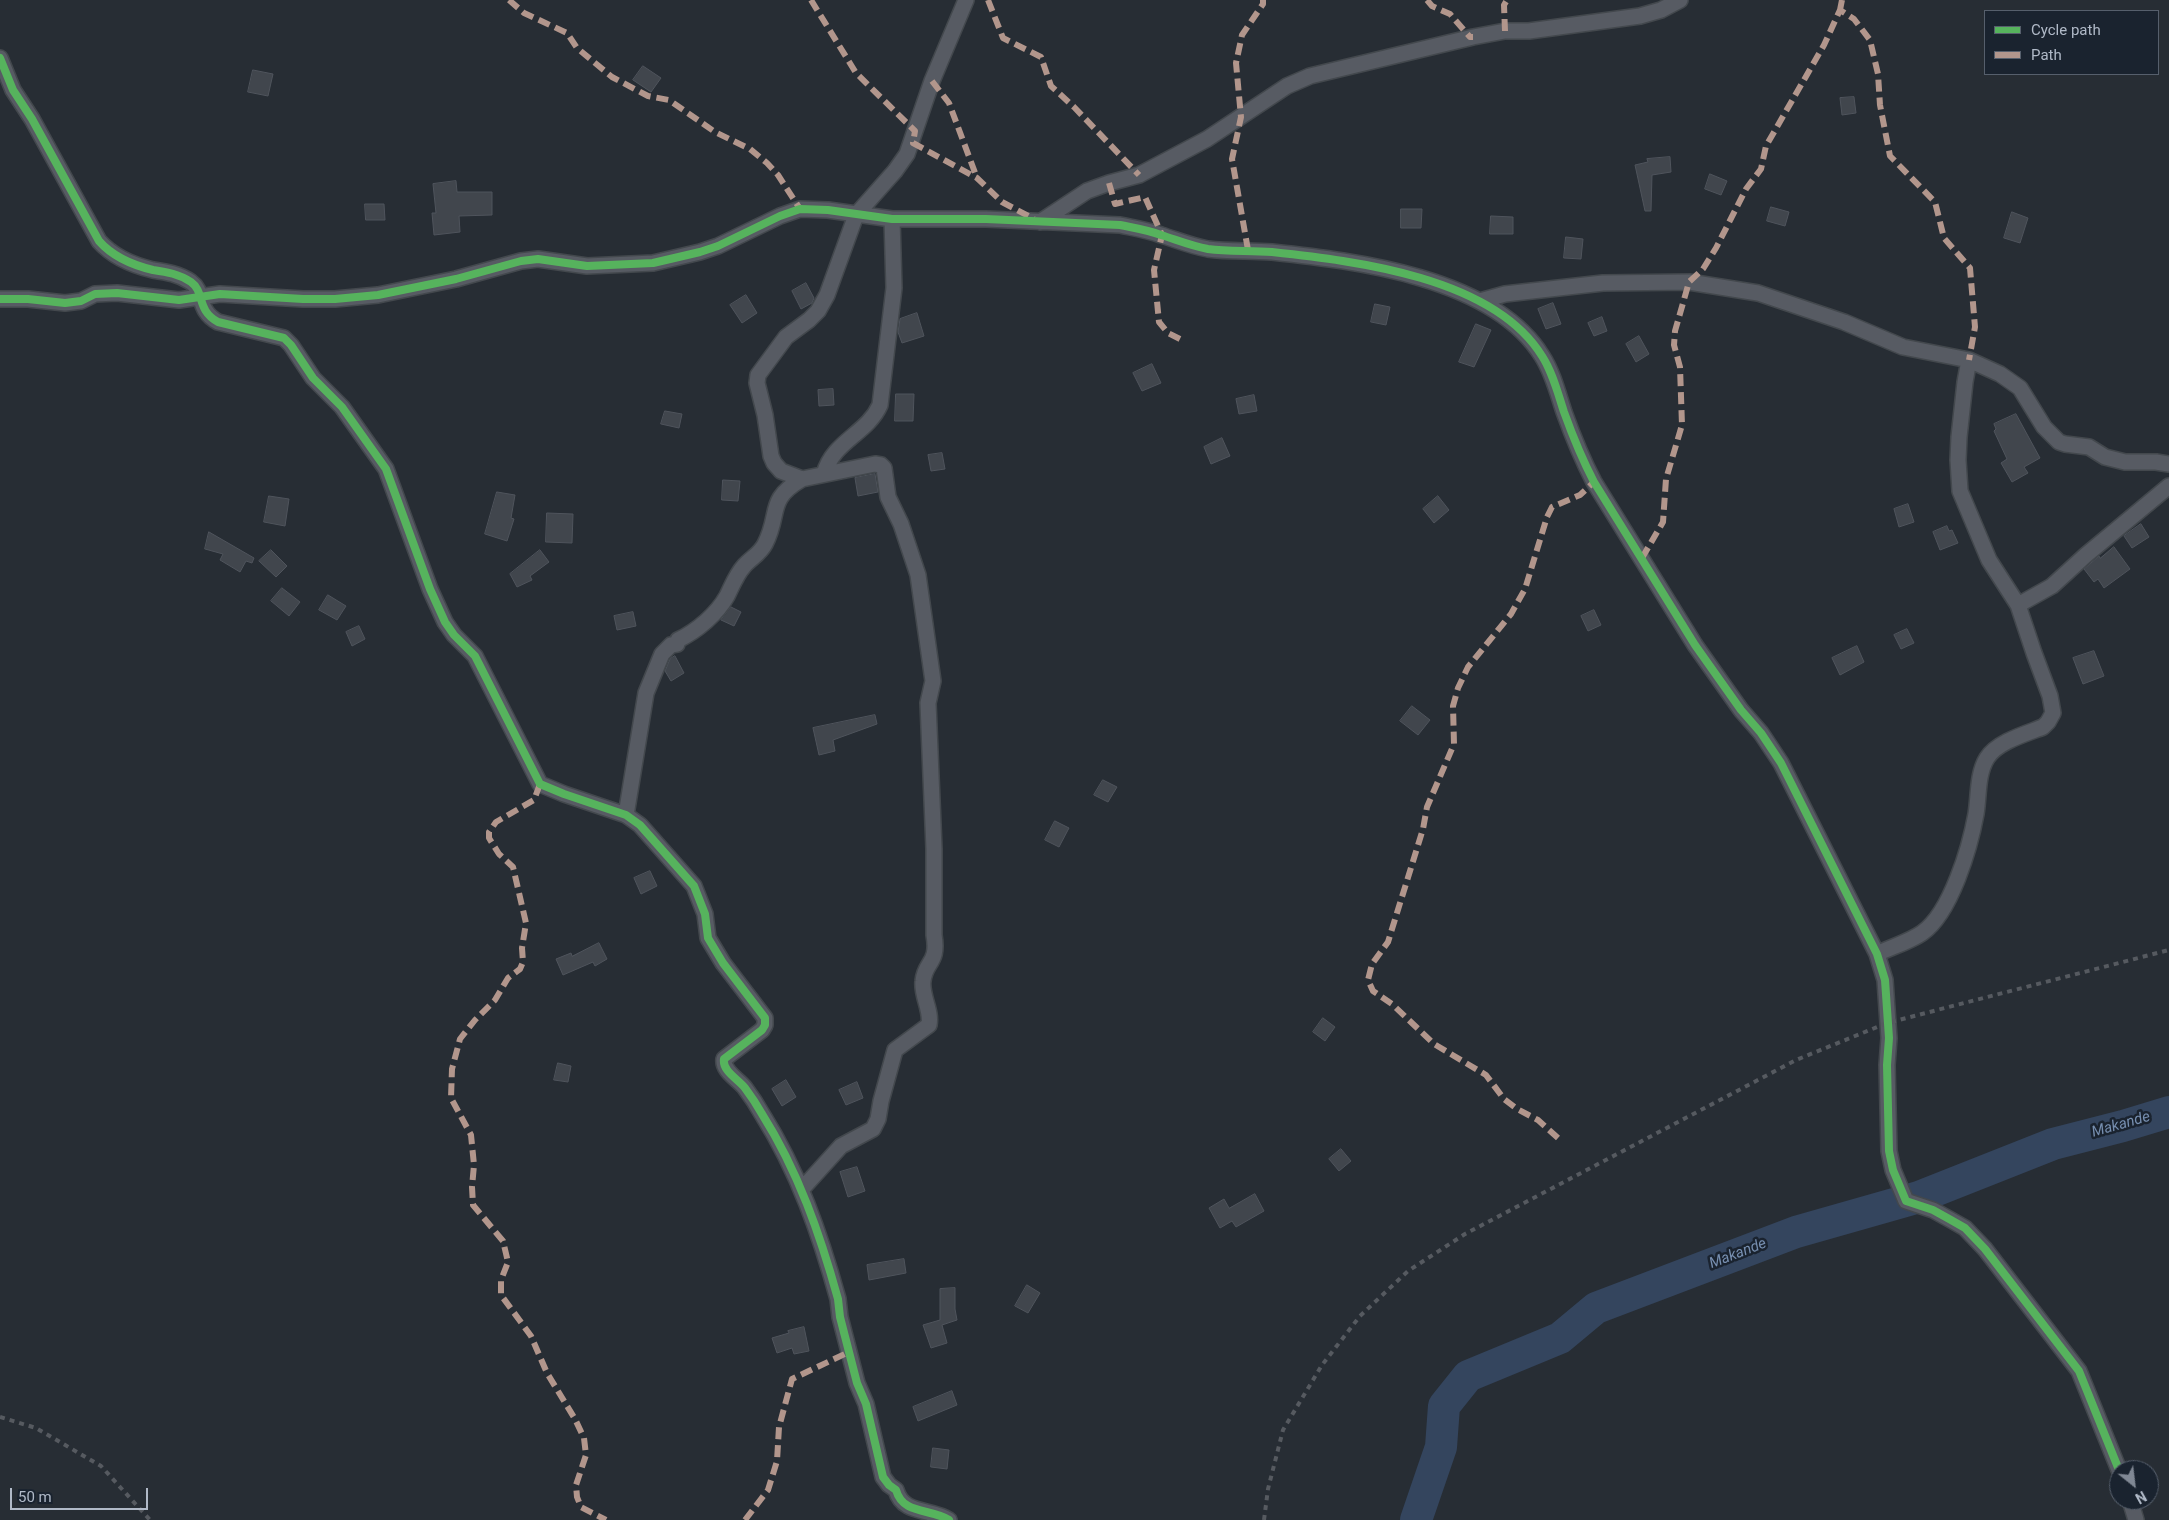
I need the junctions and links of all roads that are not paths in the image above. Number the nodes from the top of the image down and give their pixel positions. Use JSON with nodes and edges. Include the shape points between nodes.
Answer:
{"nodes":[{"id":1,"x":966,"y":0,"type":"edge"},
{"id":2,"x":1680,"y":0,"type":"edge"},
{"id":3,"x":0,"y":58,"type":"edge"},
{"id":4,"x":856,"y":215,"type":"junction"},
{"id":5,"x":892,"y":219,"type":"junction"},
{"id":6,"x":1040,"y":222,"type":"junction"},
{"id":7,"x":200,"y":297,"type":"junction"},
{"id":8,"x":0,"y":299,"type":"edge"},
{"id":9,"x":1480,"y":301,"type":"junction"},
{"id":10,"x":1969,"y":360,"type":"junction"},
{"id":11,"x":2169,"y":464,"type":"edge"},
{"id":12,"x":824,"y":474,"type":"junction"},
{"id":13,"x":802,"y":480,"type":"junction"},
{"id":14,"x":2169,"y":486,"type":"edge"},
{"id":15,"x":2018,"y":604,"type":"junction"},
{"id":16,"x":626,"y":815,"type":"junction"},
{"id":17,"x":1877,"y":954,"type":"junction"},
{"id":18,"x":802,"y":1189,"type":"junction"},
{"id":19,"x":2115,"y":1460,"type":"edge"},
{"id":20,"x":949,"y":1520,"type":"edge"}],
"edges":[{"from":1,"to":4,"type":"street","via":[[932,80],[906,154]]},
{"from":2,"to":6,"type":"street","via":[[1640,16],[1481,35],[1310,76],[1287,86],[1207,139],[1139,175],[1087,191]]},
{"from":3,"to":7,"type":"street","via":[[13,90],[99,241],[108,251],[135,265],[185,278],[196,286]]},
{"from":4,"to":5,"type":"street"},
{"from":4,"to":7,"type":"street","via":[[800,209],[718,246],[653,263],[587,266],[538,259],[378,296],[335,299],[220,294]]},
{"from":4,"to":13,"type":"street","via":[[827,295],[818,310],[786,337],[758,374],[757,383],[774,463],[781,471]]},
{"from":5,"to":6,"type":"street"},
{"from":5,"to":12,"type":"street","via":[[894,288],[880,405],[860,431],[835,451]]},
{"from":6,"to":9,"type":"street","via":[[1120,225],[1209,249],[1273,252],[1368,264]]},
{"from":7,"to":8,"type":"street","via":[[171,300],[117,293],[95,294],[81,301],[65,303]]},
{"from":7,"to":16,"type":"street","via":[[202,306],[212,318],[227,325],[284,338],[313,378],[354,422],[386,469],[445,622],[475,656],[540,784]]},
{"from":9,"to":10,"type":"street","via":[[1505,294],[1603,283],[1689,282],[1758,293],[1844,322],[1903,347]]},
{"from":9,"to":17,"type":"street","via":[[1520,330],[1542,356],[1594,482],[1696,645],[1781,763]]},
{"from":10,"to":11,"type":"street","via":[[2000,374],[2020,388],[2044,427],[2059,442],[2089,447],[2105,457],[2125,462]]},
{"from":10,"to":15,"type":"street","via":[[1959,437],[1960,491],[1989,560]]},
{"from":12,"to":13,"type":"street"},
{"from":12,"to":18,"type":"street","via":[[881,465],[884,468],[888,497],[918,575],[933,681],[928,703],[928,731],[936,948],[934,960],[923,981],[929,1025],[895,1050],[876,1124],[870,1132],[841,1146]]},
{"from":13,"to":16,"type":"street","via":[[782,493],[766,542],[744,566],[717,609],[662,654],[646,693]]},
{"from":14,"to":15,"type":"street","via":[[2052,586]]},
{"from":15,"to":17,"type":"street","via":[[2050,696],[2052,717],[2043,727],[1996,749],[1987,758],[1981,771],[1970,846],[1948,900],[1922,934]]},
{"from":16,"to":18,"type":"street","via":[[640,825],[694,886],[704,909],[708,938],[737,983],[764,1015],[766,1020],[762,1030],[737,1047],[724,1058],[723,1063],[763,1115]]},
{"from":17,"to":19,"type":"street","via":[[1885,980],[1889,1038],[1889,1152],[1906,1201],[1933,1210],[1965,1228],[1985,1250],[2079,1371]]},
{"from":18,"to":20,"type":"street","via":[[838,1298],[840,1318],[857,1383],[866,1404],[883,1477],[908,1508]]}]}
